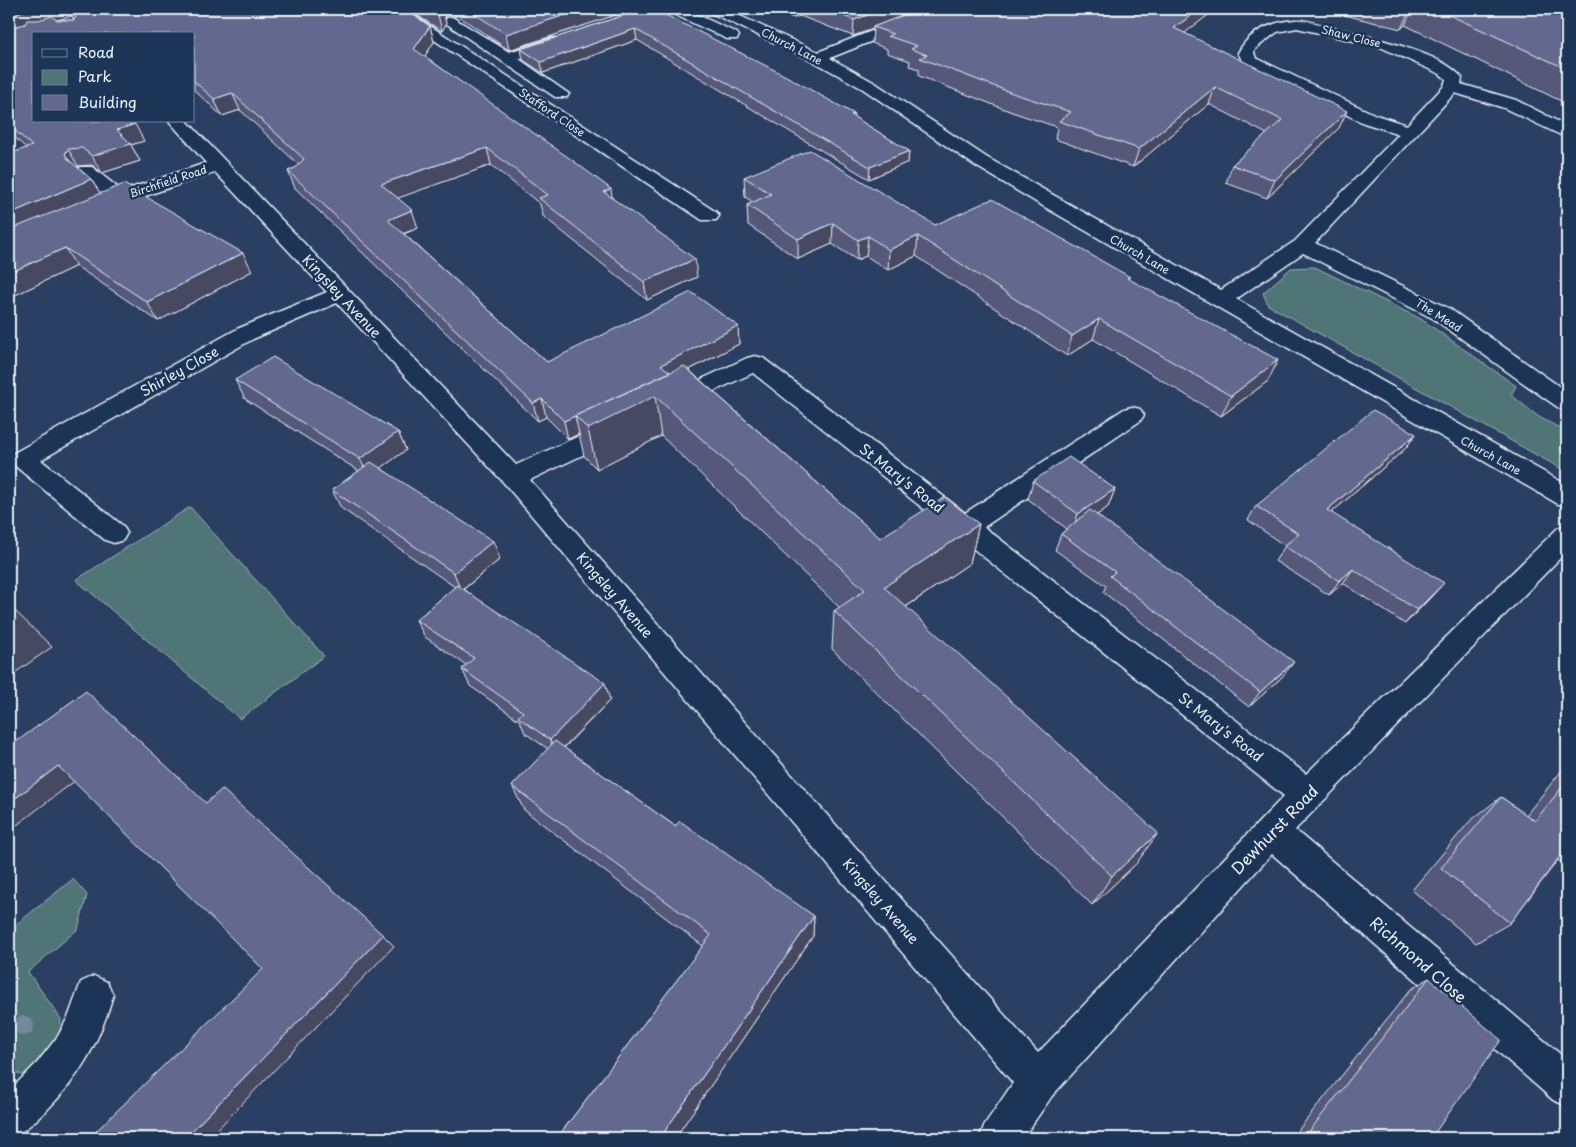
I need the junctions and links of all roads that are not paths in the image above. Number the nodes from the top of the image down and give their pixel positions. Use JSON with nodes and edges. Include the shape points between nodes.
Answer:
{"nodes":[{"id":1,"x":395,"y":9,"type":"edge"},
{"id":2,"x":674,"y":9,"type":"edge"},
{"id":3,"x":714,"y":9,"type":"edge"},
{"id":4,"x":940,"y":9,"type":"edge"},
{"id":5,"x":1283,"y":13,"type":"dead end"},
{"id":6,"x":452,"y":21,"type":"dead end"},
{"id":7,"x":1297,"y":24,"type":"junction"},
{"id":8,"x":571,"y":36,"type":"edge"},
{"id":9,"x":782,"y":40,"type":"junction"},
{"id":10,"x":507,"y":58,"type":"junction"},
{"id":11,"x":818,"y":58,"type":"junction"},
{"id":12,"x":1452,"y":86,"type":"junction"},
{"id":13,"x":561,"y":94,"type":"dead end"},
{"id":14,"x":178,"y":122,"type":"edge"},
{"id":15,"x":1410,"y":132,"type":"junction"},
{"id":16,"x":1567,"y":133,"type":"edge"},
{"id":17,"x":217,"y":165,"type":"junction"},
{"id":18,"x":86,"y":171,"type":"edge"},
{"id":19,"x":118,"y":198,"type":"junction"},
{"id":20,"x":82,"y":213,"type":"edge"},
{"id":21,"x":708,"y":216,"type":"dead end"},
{"id":22,"x":1302,"y":245,"type":"junction"},
{"id":23,"x":341,"y":294,"type":"junction"},
{"id":24,"x":1220,"y":300,"type":"junction"},
{"id":25,"x":1567,"y":402,"type":"edge"},
{"id":26,"x":1132,"y":415,"type":"dead end"},
{"id":27,"x":513,"y":478,"type":"junction"},
{"id":28,"x":1567,"y":497,"type":"edge"},
{"id":29,"x":964,"y":527,"type":"junction"},
{"id":30,"x":114,"y":533,"type":"dead end"},
{"id":31,"x":1567,"y":535,"type":"edge"},
{"id":32,"x":1307,"y":794,"type":"junction"},
{"id":33,"x":1270,"y":831,"type":"junction"},
{"id":34,"x":94,"y":996,"type":"dead end"},
{"id":35,"x":1038,"y":1082,"type":"junction"},
{"id":36,"x":1567,"y":1086,"type":"edge"},
{"id":37,"x":9,"y":1118,"type":"edge"},
{"id":38,"x":999,"y":1138,"type":"edge"}],
"edges":[{"from":1,"to":21,"type":"street","name":"Stafford Close"},
{"from":2,"to":9,"type":"street","via":[[754,45]]},
{"from":3,"to":9,"type":"street","name":"Church Lane"},
{"from":4,"to":11,"type":"street"},
{"from":5,"to":7,"type":"street"},
{"from":6,"to":10,"type":"street"},
{"from":7,"to":12,"type":"street","name":"Shaw Close","via":[[1413,54],[1452,75],[1455,82]]},
{"from":7,"to":15,"type":"street","name":"Shaw Close","via":[[1272,28],[1249,46],[1246,56],[1259,66],[1370,118]]},
{"from":8,"to":10,"type":"street"},
{"from":9,"to":11,"type":"street","name":"Church Lane"},
{"from":10,"to":13,"type":"street"},
{"from":11,"to":24,"type":"street","name":"Church Lane","via":[[868,86],[980,161]]},
{"from":12,"to":15,"type":"street"},
{"from":12,"to":16,"type":"street","via":[[1510,104]]},
{"from":14,"to":17,"type":"street","name":"Kingsley Avenue"},
{"from":15,"to":22,"type":"street"},
{"from":17,"to":19,"type":"street","name":"Birchfield Road"},
{"from":17,"to":23,"type":"street","name":"Kingsley Avenue"},
{"from":18,"to":19,"type":"street"},
{"from":19,"to":20,"type":"street","name":"Birchfield Road"},
{"from":22,"to":24,"type":"street"},
{"from":22,"to":25,"type":"street","name":"The Mead","via":[[1443,315]]},
{"from":23,"to":27,"type":"street","name":"Kingsley Avenue"},
{"from":23,"to":30,"type":"street","name":"Shirley Close","via":[[245,334],[23,459]]},
{"from":24,"to":28,"type":"street","name":"Church Lane"},
{"from":26,"to":29,"type":"street"},
{"from":27,"to":29,"type":"street","name":"St Mary's Road","via":[[755,363]]},
{"from":27,"to":35,"type":"street","name":"Kingsley Avenue"},
{"from":29,"to":32,"type":"street","name":"St Mary's Road"},
{"from":31,"to":32,"type":"street","name":"Dewhurst Road"},
{"from":32,"to":33,"type":"street","name":"Dewhurst Road"},
{"from":33,"to":35,"type":"street","name":"Dewhurst Road"},
{"from":33,"to":36,"type":"street","name":"Richmond Close"},
{"from":34,"to":37,"type":"street","via":[[87,1022],[62,1067]]},
{"from":35,"to":38,"type":"street","name":"Dewhurst Road"}]}
